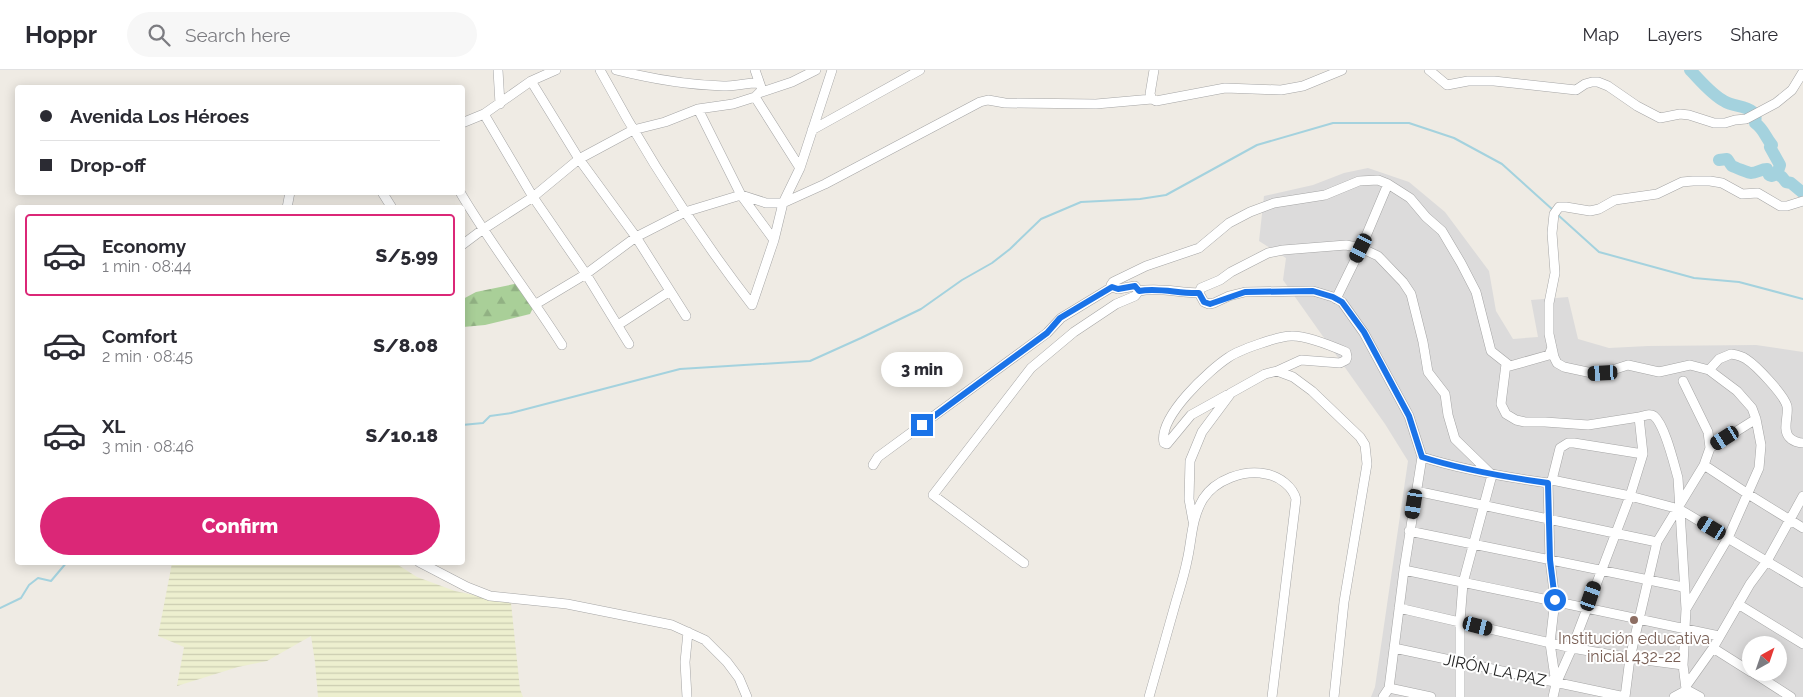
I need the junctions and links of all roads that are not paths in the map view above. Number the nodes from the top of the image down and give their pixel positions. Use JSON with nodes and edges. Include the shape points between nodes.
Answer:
{"nodes":[{"id":1,"x":498,"y":70,"type":"edge"},
{"id":2,"x":556,"y":70,"type":"edge"},
{"id":3,"x":600,"y":70,"type":"edge"},
{"id":4,"x":621,"y":70,"type":"edge"},
{"id":5,"x":755,"y":70,"type":"edge"},
{"id":6,"x":816,"y":70,"type":"edge"},
{"id":7,"x":832,"y":70,"type":"edge"},
{"id":8,"x":920,"y":70,"type":"edge"},
{"id":9,"x":1154,"y":70,"type":"edge"},
{"id":10,"x":1342,"y":70,"type":"edge"},
{"id":11,"x":1429,"y":70,"type":"edge"},
{"id":12,"x":1803,"y":72,"type":"edge"},
{"id":13,"x":531,"y":82,"type":"junction"},
{"id":14,"x":757,"y":91,"type":"junction"},
{"id":15,"x":1152,"y":99,"type":"junction"},
{"id":16,"x":500,"y":104,"type":"junction"},
{"id":17,"x":698,"y":109,"type":"junction"},
{"id":18,"x":484,"y":114,"type":"junction"},
{"id":19,"x":465,"y":123,"type":"edge"},
{"id":20,"x":633,"y":130,"type":"junction"},
{"id":21,"x":812,"y":130,"type":"junction"},
{"id":22,"x":580,"y":159,"type":"junction"},
{"id":23,"x":800,"y":168,"type":"junction"},
{"id":24,"x":1388,"y":184,"type":"junction"},
{"id":25,"x":462,"y":195,"type":"edge"},
{"id":26,"x":741,"y":195,"type":"junction"},
{"id":27,"x":534,"y":197,"type":"junction"},
{"id":28,"x":1803,"y":201,"type":"edge"},
{"id":29,"x":783,"y":203,"type":"junction"},
{"id":30,"x":685,"y":212,"type":"junction"},
{"id":31,"x":482,"y":230,"type":"junction"},
{"id":32,"x":636,"y":237,"type":"junction"},
{"id":33,"x":774,"y":240,"type":"junction"},
{"id":34,"x":465,"y":243,"type":"edge"},
{"id":35,"x":1361,"y":248,"type":"junction"},
{"id":36,"x":586,"y":274,"type":"junction"},
{"id":37,"x":1112,"y":287,"type":"junction"},
{"id":38,"x":670,"y":291,"type":"junction"},
{"id":39,"x":1139,"y":291,"type":"junction"},
{"id":40,"x":1199,"y":293,"type":"junction"},
{"id":41,"x":1336,"y":299,"type":"junction"},
{"id":42,"x":536,"y":304,"type":"junction"},
{"id":43,"x":686,"y":316,"type":"dead end"},
{"id":44,"x":618,"y":325,"type":"junction"},
{"id":45,"x":629,"y":344,"type":"dead end"},
{"id":46,"x":562,"y":345,"type":"dead end"},
{"id":47,"x":1552,"y":346,"type":"junction"},
{"id":48,"x":1506,"y":364,"type":"junction"},
{"id":49,"x":1709,"y":370,"type":"junction"},
{"id":50,"x":1278,"y":371,"type":"junction"},
{"id":51,"x":1683,"y":381,"type":"dead end"},
{"id":52,"x":1231,"y":393,"type":"junction"},
{"id":53,"x":1639,"y":417,"type":"junction"},
{"id":54,"x":1756,"y":419,"type":"junction"},
{"id":55,"x":1803,"y":443,"type":"edge"},
{"id":56,"x":1710,"y":448,"type":"junction"},
{"id":57,"x":1643,"y":454,"type":"junction"},
{"id":58,"x":1422,"y":457,"type":"junction"},
{"id":59,"x":873,"y":464,"type":"dead end"},
{"id":60,"x":1704,"y":465,"type":"junction"},
{"id":61,"x":1492,"y":475,"type":"junction"},
{"id":62,"x":1550,"y":481,"type":"junction"},
{"id":63,"x":1416,"y":491,"type":"junction"},
{"id":64,"x":1748,"y":494,"type":"junction"},
{"id":65,"x":1630,"y":496,"type":"junction"},
{"id":66,"x":1803,"y":496,"type":"edge"},
{"id":67,"x":1484,"y":506,"type":"junction"},
{"id":68,"x":1679,"y":509,"type":"junction"},
{"id":69,"x":1549,"y":520,"type":"junction"},
{"id":70,"x":1791,"y":520,"type":"junction"},
{"id":71,"x":1193,"y":521,"type":"junction"},
{"id":72,"x":1803,"y":528,"type":"edge"},
{"id":73,"x":1409,"y":531,"type":"junction"},
{"id":74,"x":1614,"y":533,"type":"junction"},
{"id":75,"x":1728,"y":538,"type":"junction"},
{"id":76,"x":1657,"y":542,"type":"junction"},
{"id":77,"x":1473,"y":543,"type":"junction"},
{"id":78,"x":1550,"y":560,"type":"junction"},
{"id":79,"x":1767,"y":562,"type":"junction"},
{"id":80,"x":1024,"y":563,"type":"dead end"},
{"id":81,"x":425,"y":565,"type":"edge"},
{"id":82,"x":1404,"y":570,"type":"junction"},
{"id":83,"x":1600,"y":570,"type":"junction"},
{"id":84,"x":1649,"y":581,"type":"junction"},
{"id":85,"x":1463,"y":583,"type":"junction"},
{"id":86,"x":1803,"y":584,"type":"edge"},
{"id":87,"x":1683,"y":587,"type":"junction"},
{"id":88,"x":1555,"y":600,"type":"junction"},
{"id":89,"x":1738,"y":604,"type":"junction"},
{"id":90,"x":1399,"y":608,"type":"junction"},
{"id":91,"x":1587,"y":609,"type":"junction"},
{"id":92,"x":1686,"y":609,"type":"junction"},
{"id":93,"x":1640,"y":620,"type":"junction"},
{"id":94,"x":1460,"y":621,"type":"junction"},
{"id":95,"x":1685,"y":629,"type":"junction"},
{"id":96,"x":688,"y":632,"type":"junction"},
{"id":97,"x":1719,"y":636,"type":"junction"},
{"id":98,"x":1550,"y":643,"type":"junction"},
{"id":99,"x":1803,"y":644,"type":"edge"},
{"id":100,"x":1394,"y":648,"type":"junction"},
{"id":101,"x":1572,"y":648,"type":"junction"},
{"id":102,"x":1713,"y":648,"type":"junction"},
{"id":103,"x":1630,"y":658,"type":"junction"},
{"id":104,"x":1460,"y":662,"type":"junction"},
{"id":105,"x":1684,"y":665,"type":"junction"},
{"id":106,"x":1742,"y":666,"type":"edge"},
{"id":107,"x":1766,"y":681,"type":"edge"},
{"id":108,"x":1556,"y":684,"type":"junction"},
{"id":109,"x":1687,"y":691,"type":"edge"},
{"id":110,"x":1392,"y":692,"type":"edge"},
{"id":111,"x":687,"y":697,"type":"edge"},
{"id":112,"x":747,"y":697,"type":"edge"},
{"id":113,"x":1150,"y":697,"type":"edge"},
{"id":114,"x":1272,"y":697,"type":"edge"},
{"id":115,"x":1334,"y":697,"type":"edge"},
{"id":116,"x":1383,"y":697,"type":"edge"},
{"id":117,"x":1431,"y":697,"type":"edge"},
{"id":118,"x":1460,"y":697,"type":"edge"},
{"id":119,"x":1553,"y":697,"type":"edge"},
{"id":120,"x":1625,"y":697,"type":"edge"},
{"id":121,"x":1674,"y":697,"type":"edge"},
{"id":122,"x":1700,"y":697,"type":"edge"},
{"id":123,"x":1791,"y":697,"type":"edge"}],
"edges":[{"from":1,"to":16,"type":"street"},
{"from":2,"to":13,"type":"street"},
{"from":3,"to":20,"type":"street"},
{"from":4,"to":14,"type":"street","via":[[667,81]]},
{"from":5,"to":14,"type":"street"},
{"from":6,"to":14,"type":"street","via":[[792,82]]},
{"from":7,"to":21,"type":"street"},
{"from":8,"to":21,"type":"street"},
{"from":9,"to":15,"type":"street"},
{"from":10,"to":15,"type":"street","via":[[1303,86],[1281,90],[1225,88],[1156,101]]},
{"from":11,"to":12,"type":"street","via":[[1446,85],[1494,81],[1576,90],[1598,82],[1660,118],[1680,114],[1719,123],[1746,119],[1776,104],[1796,85]]},
{"from":13,"to":16,"type":"street"},
{"from":13,"to":22,"type":"street"},
{"from":14,"to":17,"type":"street","via":[[733,104]]},
{"from":14,"to":23,"type":"street"},
{"from":15,"to":29,"type":"street","via":[[1096,104],[980,102]]},
{"from":16,"to":18,"type":"street"},
{"from":17,"to":20,"type":"street"},
{"from":17,"to":26,"type":"street"},
{"from":18,"to":19,"type":"street"},
{"from":18,"to":27,"type":"street"},
{"from":20,"to":22,"type":"street"},
{"from":20,"to":30,"type":"street"},
{"from":21,"to":23,"type":"street"},
{"from":22,"to":27,"type":"street"},
{"from":22,"to":32,"type":"street"},
{"from":23,"to":29,"type":"street"},
{"from":24,"to":35,"type":"street"},
{"from":24,"to":37,"type":"street","via":[[1378,180],[1359,181],[1326,195],[1274,204],[1250,212],[1229,223],[1199,248],[1146,266],[1113,282]]},
{"from":24,"to":48,"type":"street","via":[[1410,198],[1442,232],[1476,292],[1491,351]]},
{"from":25,"to":31,"type":"street"},
{"from":26,"to":29,"type":"street","via":[[766,203]]},
{"from":26,"to":30,"type":"street"},
{"from":26,"to":33,"type":"street"},
{"from":27,"to":31,"type":"street"},
{"from":27,"to":36,"type":"street"},
{"from":28,"to":47,"type":"street","via":[[1780,206],[1758,193],[1742,194],[1722,183],[1693,181],[1682,182],[1657,194],[1615,200],[1590,211],[1566,207],[1556,211],[1552,233],[1555,273],[1549,303]]},
{"from":29,"to":33,"type":"street"},
{"from":30,"to":32,"type":"street"},
{"from":30,"to":33,"type":"street","via":[[752,305]]},
{"from":31,"to":34,"type":"street"},
{"from":31,"to":42,"type":"street"},
{"from":32,"to":36,"type":"street"},
{"from":32,"to":38,"type":"street"},
{"from":35,"to":40,"type":"street","via":[[1346,245],[1268,253],[1205,285]]},
{"from":35,"to":41,"type":"street"},
{"from":35,"to":61,"type":"street","via":[[1378,256],[1411,294],[1428,372],[1445,394],[1456,439]]},
{"from":36,"to":42,"type":"street"},
{"from":36,"to":44,"type":"street"},
{"from":37,"to":39,"type":"street","via":[[1135,286]]},
{"from":37,"to":59,"type":"street","via":[[1060,318],[1047,333],[878,457]]},
{"from":38,"to":43,"type":"street"},
{"from":38,"to":44,"type":"street"},
{"from":39,"to":40,"type":"street"},
{"from":39,"to":80,"type":"street","via":[[1074,332],[1031,368],[933,495]]},
{"from":40,"to":41,"type":"street","via":[[1204,302],[1210,304],[1245,292],[1313,291]]},
{"from":41,"to":58,"type":"street","via":[[1351,312],[1364,332],[1409,416]]},
{"from":42,"to":46,"type":"street"},
{"from":44,"to":45,"type":"street"},
{"from":47,"to":48,"type":"street","via":[[1549,355],[1510,366]]},
{"from":47,"to":49,"type":"street","via":[[1557,363],[1592,373],[1628,365],[1659,372],[1690,365]]},
{"from":48,"to":53,"type":"street","via":[[1501,404],[1506,414],[1516,420],[1588,425]]},
{"from":49,"to":54,"type":"street","via":[[1737,391],[1752,408]]},
{"from":49,"to":55,"type":"street","via":[[1719,359],[1731,354],[1746,359],[1785,401],[1789,438]]},
{"from":50,"to":52,"type":"street","via":[[1265,374]]},
{"from":50,"to":52,"type":"street","via":[[1301,360],[1340,363],[1346,360],[1346,352],[1293,335],[1231,356],[1203,377],[1176,407],[1164,434],[1164,443],[1167,444],[1191,415]]},
{"from":50,"to":115,"type":"street","via":[[1312,391],[1360,437],[1364,445],[1367,464],[1344,602]]},
{"from":51,"to":56,"type":"street","via":[[1708,432]]},
{"from":52,"to":71,"type":"street","via":[[1202,432],[1190,461],[1189,499]]},
{"from":53,"to":57,"type":"street"},
{"from":53,"to":68,"type":"street","via":[[1650,414],[1661,426],[1678,478]]},
{"from":54,"to":56,"type":"street"},
{"from":54,"to":64,"type":"street","via":[[1761,445],[1759,468]]},
{"from":56,"to":60,"type":"street"},
{"from":57,"to":62,"type":"street","via":[[1568,444],[1560,448]]},
{"from":57,"to":65,"type":"street"},
{"from":58,"to":61,"type":"street"},
{"from":58,"to":63,"type":"street"},
{"from":60,"to":64,"type":"street"},
{"from":60,"to":68,"type":"street"},
{"from":61,"to":62,"type":"street"},
{"from":61,"to":67,"type":"street"},
{"from":62,"to":65,"type":"street"},
{"from":62,"to":69,"type":"street"},
{"from":63,"to":67,"type":"street"},
{"from":63,"to":73,"type":"street"},
{"from":64,"to":70,"type":"street"},
{"from":64,"to":75,"type":"street"},
{"from":65,"to":68,"type":"street"},
{"from":65,"to":74,"type":"street"},
{"from":66,"to":70,"type":"street"},
{"from":67,"to":69,"type":"street"},
{"from":67,"to":77,"type":"street"},
{"from":68,"to":75,"type":"street"},
{"from":68,"to":76,"type":"street"},
{"from":68,"to":87,"type":"street"},
{"from":69,"to":74,"type":"street"},
{"from":69,"to":78,"type":"street"},
{"from":70,"to":72,"type":"street"},
{"from":70,"to":79,"type":"street"},
{"from":71,"to":113,"type":"street","via":[[1187,561]]},
{"from":71,"to":114,"type":"street","via":[[1203,498],[1216,484],[1230,477],[1260,472],[1270,474],[1294,493],[1296,500]]},
{"from":73,"to":77,"type":"street"},
{"from":73,"to":82,"type":"street"},
{"from":74,"to":76,"type":"street"},
{"from":74,"to":83,"type":"street"},
{"from":75,"to":79,"type":"street"},
{"from":75,"to":92,"type":"street"},
{"from":76,"to":84,"type":"street"},
{"from":77,"to":78,"type":"street"},
{"from":77,"to":85,"type":"street"},
{"from":78,"to":83,"type":"street"},
{"from":78,"to":88,"type":"street"},
{"from":79,"to":86,"type":"street"},
{"from":79,"to":89,"type":"street"},
{"from":81,"to":96,"type":"street","via":[[490,596],[567,604],[672,625]]},
{"from":82,"to":85,"type":"street"},
{"from":82,"to":90,"type":"street"},
{"from":83,"to":84,"type":"street"},
{"from":83,"to":91,"type":"street"},
{"from":84,"to":87,"type":"street"},
{"from":84,"to":93,"type":"street"},
{"from":85,"to":88,"type":"street"},
{"from":85,"to":94,"type":"street"},
{"from":87,"to":92,"type":"street"},
{"from":88,"to":91,"type":"street"},
{"from":88,"to":98,"type":"street"},
{"from":89,"to":97,"type":"street"},
{"from":89,"to":99,"type":"street"},
{"from":90,"to":94,"type":"street"},
{"from":90,"to":100,"type":"street"},
{"from":91,"to":93,"type":"street"},
{"from":91,"to":101,"type":"street"},
{"from":92,"to":95,"type":"street"},
{"from":93,"to":95,"type":"street"},
{"from":93,"to":103,"type":"street"},
{"from":94,"to":98,"type":"street"},
{"from":94,"to":104,"type":"street"},
{"from":95,"to":97,"type":"street"},
{"from":95,"to":105,"type":"street"},
{"from":96,"to":111,"type":"street","via":[[685,662]]},
{"from":96,"to":112,"type":"street","via":[[705,640],[727,662]]},
{"from":97,"to":102,"type":"street"},
{"from":98,"to":101,"type":"street"},
{"from":98,"to":108,"type":"street"},
{"from":100,"to":104,"type":"street","name":"JIRÓN LA PAZ"},
{"from":100,"to":110,"type":"street"},
{"from":101,"to":103,"type":"street"},
{"from":101,"to":108,"type":"street"},
{"from":102,"to":106,"type":"street"},
{"from":102,"to":109,"type":"street"},
{"from":103,"to":105,"type":"street"},
{"from":103,"to":120,"type":"street"},
{"from":104,"to":108,"type":"street","name":"JIRÓN LA PAZ"},
{"from":104,"to":118,"type":"street"},
{"from":105,"to":109,"type":"street"},
{"from":107,"to":123,"type":"street"},
{"from":108,"to":119,"type":"street"},
{"from":108,"to":120,"type":"street","name":"JIRÓN LA PAZ"},
{"from":109,"to":121,"type":"street"},
{"from":109,"to":122,"type":"street"},
{"from":110,"to":116,"type":"street"},
{"from":110,"to":117,"type":"street"}]}
